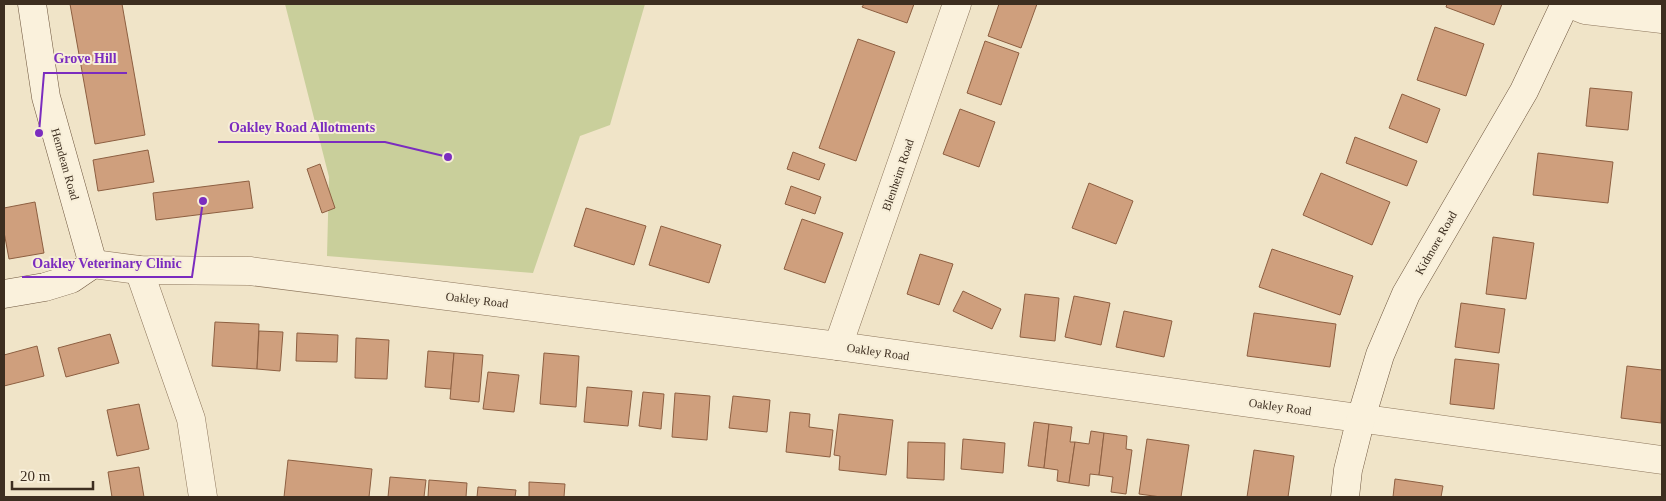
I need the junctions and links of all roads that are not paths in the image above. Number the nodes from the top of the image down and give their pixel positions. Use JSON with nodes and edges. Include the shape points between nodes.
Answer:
{"nodes":[{"id":1,"x":32,"y":4,"type":"edge"},
{"id":2,"x":957,"y":4,"type":"edge"},
{"id":3,"x":1565,"y":4,"type":"edge"},
{"id":4,"x":1570,"y":4,"type":"edge"},
{"id":5,"x":1662,"y":20,"type":"edge"},
{"id":6,"x":93,"y":264,"type":"junction"},
{"id":7,"x":138,"y":270,"type":"junction"},
{"id":8,"x":4,"y":294,"type":"edge"},
{"id":9,"x":838,"y":346,"type":"junction"},
{"id":10,"x":1361,"y":418,"type":"junction"},
{"id":11,"x":1662,"y":460,"type":"edge"},
{"id":12,"x":203,"y":497,"type":"edge"},
{"id":13,"x":1345,"y":497,"type":"edge"}],
"edges":[{"from":1,"to":6,"type":"street","name":"Hemdean Road","via":[[46,97]]},
{"from":2,"to":9,"type":"street","name":"Blenheim Road"},
{"from":3,"to":10,"type":"street","name":"Kidmore Road","via":[[1524,91],[1406,294],[1380,355]]},
{"from":4,"to":5,"type":"street","via":[[1585,10]]},
{"from":6,"to":7,"type":"street","name":"Oakley Road"},
{"from":6,"to":8,"type":"street","via":[[71,279]]},
{"from":7,"to":9,"type":"street","name":"Oakley Road","via":[[250,272]]},
{"from":7,"to":12,"type":"street","via":[[191,419]]},
{"from":9,"to":10,"type":"street","name":"Oakley Road"},
{"from":10,"to":11,"type":"street","name":"Oakley Road"},
{"from":10,"to":13,"type":"street","name":"Kidmore Road"}]}
